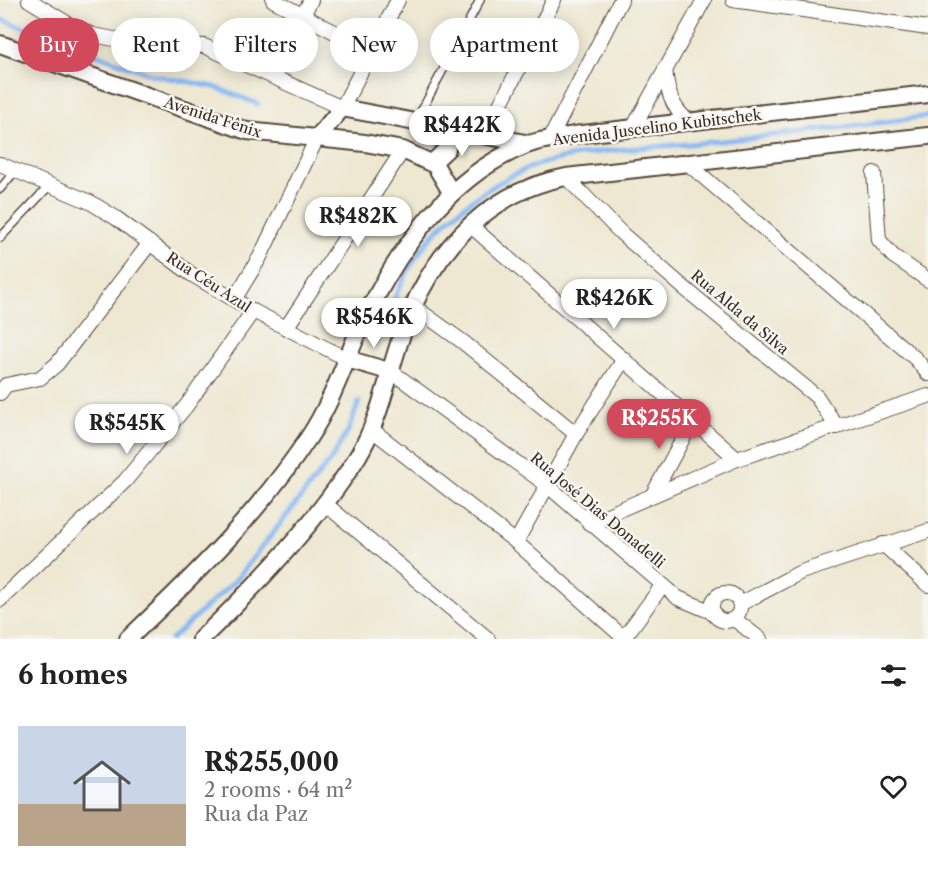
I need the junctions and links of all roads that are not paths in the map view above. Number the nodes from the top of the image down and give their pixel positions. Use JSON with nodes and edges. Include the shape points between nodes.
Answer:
{"nodes":[{"id":1,"x":29,"y":0,"type":"edge"},
{"id":2,"x":273,"y":0,"type":"edge"},
{"id":3,"x":311,"y":0,"type":"edge"},
{"id":4,"x":398,"y":0,"type":"edge"},
{"id":5,"x":480,"y":0,"type":"edge"},
{"id":6,"x":554,"y":0,"type":"edge"},
{"id":7,"x":621,"y":0,"type":"edge"},
{"id":8,"x":704,"y":0,"type":"edge"},
{"id":9,"x":733,"y":0,"type":"edge"},
{"id":10,"x":303,"y":15,"type":"junction"},
{"id":11,"x":388,"y":18,"type":"edge"},
{"id":12,"x":928,"y":28,"type":"edge"},
{"id":13,"x":330,"y":29,"type":"edge"},
{"id":14,"x":0,"y":44,"type":"edge"},
{"id":15,"x":665,"y":68,"type":"junction"},
{"id":16,"x":360,"y":72,"type":"edge"},
{"id":17,"x":928,"y":94,"type":"edge"},
{"id":18,"x":342,"y":108,"type":"junction"},
{"id":19,"x":416,"y":121,"type":"junction"},
{"id":20,"x":689,"y":122,"type":"junction"},
{"id":21,"x":450,"y":128,"type":"junction"},
{"id":22,"x":633,"y":128,"type":"junction"},
{"id":23,"x":485,"y":135,"type":"junction"},
{"id":24,"x":928,"y":136,"type":"edge"},
{"id":25,"x":317,"y":138,"type":"junction"},
{"id":26,"x":550,"y":139,"type":"junction"},
{"id":27,"x":530,"y":144,"type":"junction"},
{"id":28,"x":403,"y":150,"type":"junction"},
{"id":29,"x":686,"y":162,"type":"junction"},
{"id":30,"x":432,"y":163,"type":"junction"},
{"id":31,"x":0,"y":164,"type":"edge"},
{"id":32,"x":16,"y":171,"type":"junction"},
{"id":33,"x":874,"y":172,"type":"dead end"},
{"id":34,"x":566,"y":177,"type":"junction"},
{"id":35,"x":50,"y":184,"type":"junction"},
{"id":36,"x":0,"y":189,"type":"edge"},
{"id":37,"x":451,"y":192,"type":"junction"},
{"id":38,"x":470,"y":225,"type":"junction"},
{"id":39,"x":0,"y":238,"type":"edge"},
{"id":40,"x":150,"y":243,"type":"junction"},
{"id":41,"x":928,"y":280,"type":"edge"},
{"id":42,"x":235,"y":298,"type":"junction"},
{"id":43,"x":413,"y":306,"type":"junction"},
{"id":44,"x":253,"y":311,"type":"junction"},
{"id":45,"x":286,"y":328,"type":"junction"},
{"id":46,"x":347,"y":359,"type":"junction"},
{"id":47,"x":624,"y":360,"type":"junction"},
{"id":48,"x":392,"y":372,"type":"junction"},
{"id":49,"x":928,"y":374,"type":"edge"},
{"id":50,"x":2,"y":386,"type":"edge"},
{"id":51,"x":928,"y":396,"type":"edge"},
{"id":52,"x":693,"y":420,"type":"junction"},
{"id":53,"x":837,"y":427,"type":"junction"},
{"id":54,"x":371,"y":429,"type":"junction"},
{"id":55,"x":576,"y":434,"type":"junction"},
{"id":56,"x":737,"y":459,"type":"junction"},
{"id":57,"x":546,"y":485,"type":"junction"},
{"id":58,"x":653,"y":494,"type":"junction"},
{"id":59,"x":324,"y":503,"type":"junction"},
{"id":60,"x":589,"y":523,"type":"junction"},
{"id":61,"x":928,"y":531,"type":"edge"},
{"id":62,"x":516,"y":542,"type":"junction"},
{"id":63,"x":882,"y":544,"type":"junction"},
{"id":64,"x":928,"y":585,"type":"edge"},
{"id":65,"x":662,"y":586,"type":"junction"},
{"id":66,"x":0,"y":600,"type":"edge"},
{"id":67,"x":712,"y":608,"type":"junction"},
{"id":68,"x":737,"y":608,"type":"junction"},
{"id":69,"x":756,"y":635,"type":"edge"},
{"id":70,"x":624,"y":638,"type":"edge"},
{"id":71,"x":128,"y":639,"type":"edge"},
{"id":72,"x":201,"y":639,"type":"edge"},
{"id":73,"x":488,"y":639,"type":"edge"}],
"edges":[{"from":1,"to":18,"type":"street","via":[[93,35],[135,43],[204,46]]},
{"from":2,"to":10,"type":"street"},
{"from":3,"to":10,"type":"street"},
{"from":4,"to":11,"type":"street"},
{"from":5,"to":19,"type":"lane"},
{"from":6,"to":23,"type":"street"},
{"from":7,"to":26,"type":"street"},
{"from":8,"to":15,"type":"street"},
{"from":9,"to":12,"type":"street"},
{"from":10,"to":13,"type":"street"},
{"from":14,"to":25,"type":"street","name":"Avenida Fênix","via":[[247,131]]},
{"from":15,"to":20,"type":"street","via":[[670,99]]},
{"from":15,"to":22,"type":"street"},
{"from":16,"to":18,"type":"street"},
{"from":17,"to":20,"type":"street","name":"Avenida Juscelino Kubitschek"},
{"from":18,"to":19,"type":"street"},
{"from":18,"to":25,"type":"street"},
{"from":19,"to":21,"type":"street"},
{"from":20,"to":22,"type":"street","name":"Avenida Juscelino Kubitschek"},
{"from":21,"to":23,"type":"street"},
{"from":21,"to":30,"type":"street","via":[[447,149]]},
{"from":22,"to":26,"type":"street","name":"Avenida Juscelino Kubitschek"},
{"from":23,"to":27,"type":"street"},
{"from":24,"to":29,"type":"street"},
{"from":25,"to":28,"type":"street","name":"Avenida Fênix"},
{"from":25,"to":42,"type":"street","via":[[260,257]]},
{"from":26,"to":27,"type":"street","name":"Avenida Juscelino Kubitschek"},
{"from":27,"to":37,"type":"street","name":"Avenida Juscelino Kubitschek","via":[[488,165]]},
{"from":28,"to":30,"type":"street","name":"Avenida Fênix"},
{"from":28,"to":45,"type":"street"},
{"from":29,"to":34,"type":"street"},
{"from":29,"to":49,"type":"street","via":[[916,359]]},
{"from":30,"to":37,"type":"street"},
{"from":31,"to":32,"type":"street","name":"Rua Céu Azul"},
{"from":32,"to":35,"type":"street","name":"Rua Céu Azul"},
{"from":32,"to":36,"type":"lane"},
{"from":33,"to":41,"type":"street","via":[[879,240],[893,256]]},
{"from":34,"to":38,"type":"street","via":[[526,188],[492,206]]},
{"from":34,"to":53,"type":"street","name":"Rua Alda da Silva","via":[[621,233],[817,397]]},
{"from":35,"to":39,"type":"lane"},
{"from":35,"to":40,"type":"street","name":"Rua Céu Azul","via":[[90,202]]},
{"from":37,"to":46,"type":"street","name":"Avenida Juscelino Kubitschek","via":[[390,273]]},
{"from":38,"to":43,"type":"street","via":[[430,270]]},
{"from":38,"to":47,"type":"street"},
{"from":40,"to":42,"type":"street","name":"Rua Céu Azul","via":[[191,274]]},
{"from":40,"to":50,"type":"street","via":[[57,364],[40,378]]},
{"from":42,"to":44,"type":"street","name":"Rua Céu Azul"},
{"from":43,"to":48,"type":"street"},
{"from":43,"to":55,"type":"street"},
{"from":44,"to":45,"type":"street","name":"Rua Céu Azul"},
{"from":44,"to":66,"type":"street","via":[[187,405],[125,481]]},
{"from":45,"to":46,"type":"street","name":"Rua Céu Azul"},
{"from":46,"to":48,"type":"street","name":"Rua Céu Azul"},
{"from":46,"to":71,"type":"street","name":"Avenida Juscelino Kubitschek","via":[[327,406],[284,474],[235,534]]},
{"from":47,"to":52,"type":"street"},
{"from":47,"to":55,"type":"street"},
{"from":48,"to":54,"type":"street"},
{"from":48,"to":57,"type":"street","name":"Rua José Dias Donadelli"},
{"from":51,"to":53,"type":"street"},
{"from":52,"to":56,"type":"street"},
{"from":52,"to":58,"type":"street"},
{"from":53,"to":56,"type":"street"},
{"from":54,"to":59,"type":"street","via":[[359,454]]},
{"from":54,"to":62,"type":"street"},
{"from":55,"to":57,"type":"street"},
{"from":56,"to":58,"type":"street"},
{"from":57,"to":60,"type":"street","name":"Rua José Dias Donadelli"},
{"from":57,"to":62,"type":"street"},
{"from":58,"to":60,"type":"street"},
{"from":59,"to":72,"type":"street","via":[[252,589]]},
{"from":59,"to":73,"type":"street"},
{"from":60,"to":65,"type":"street","name":"Rua José Dias Donadelli"},
{"from":61,"to":63,"type":"street"},
{"from":62,"to":70,"type":"street"},
{"from":63,"to":64,"type":"street"},
{"from":63,"to":68,"type":"street","via":[[801,573]]},
{"from":65,"to":67,"type":"street","name":"Rua José Dias Donadelli","via":[[696,606]]},
{"from":65,"to":70,"type":"street"},
{"from":67,"to":68,"type":"street","via":[[717,619],[725,622]]},
{"from":67,"to":68,"type":"street","via":[[722,593],[730,593]]},
{"from":68,"to":69,"type":"street"}]}
